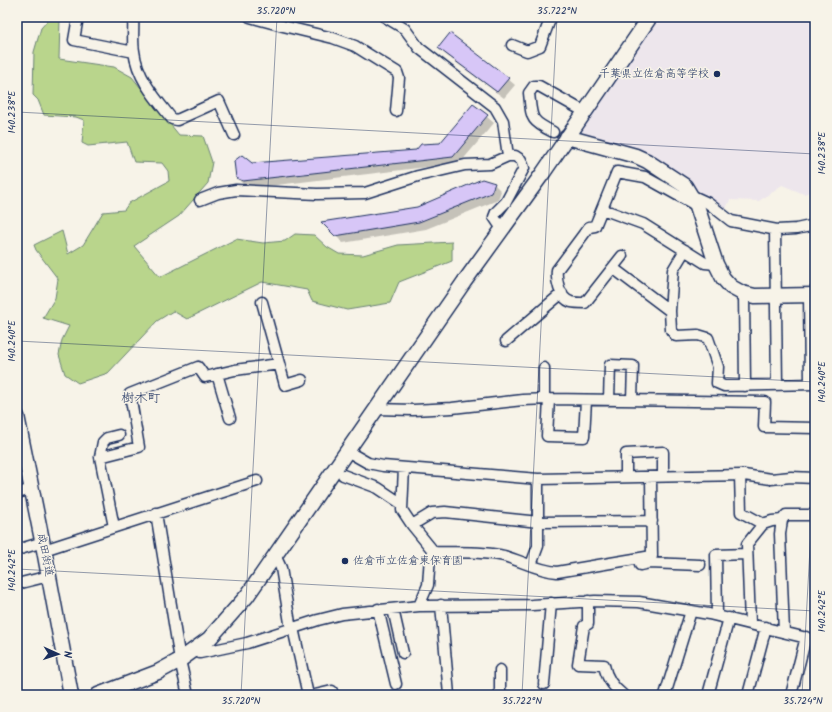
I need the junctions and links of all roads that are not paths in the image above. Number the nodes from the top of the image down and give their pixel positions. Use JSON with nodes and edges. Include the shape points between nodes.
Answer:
{"nodes":[{"id":1,"x":78,"y":17,"type":"edge"},
{"id":2,"x":133,"y":17,"type":"edge"},
{"id":3,"x":249,"y":17,"type":"edge"},
{"id":4,"x":385,"y":17,"type":"edge"},
{"id":5,"x":551,"y":17,"type":"edge"},
{"id":6,"x":650,"y":17,"type":"edge"},
{"id":7,"x":512,"y":45,"type":"dead end"},
{"id":8,"x":134,"y":52,"type":"junction"},
{"id":9,"x":396,"y":111,"type":"dead end"},
{"id":10,"x":585,"y":112,"type":"junction"},
{"id":11,"x":553,"y":132,"type":"dead end"},
{"id":12,"x":234,"y":134,"type":"dead end"},
{"id":13,"x":568,"y":138,"type":"junction"},
{"id":14,"x":508,"y":156,"type":"junction"},
{"id":15,"x":200,"y":200,"type":"dead end"},
{"id":16,"x":695,"y":203,"type":"junction"},
{"id":17,"x":602,"y":209,"type":"junction"},
{"id":18,"x":815,"y":225,"type":"edge"},
{"id":19,"x":502,"y":229,"type":"junction"},
{"id":20,"x":775,"y":230,"type":"junction"},
{"id":21,"x":685,"y":250,"type":"junction"},
{"id":22,"x":622,"y":256,"type":"dead end"},
{"id":23,"x":716,"y":264,"type":"junction"},
{"id":24,"x":612,"y":268,"type":"junction"},
{"id":25,"x":562,"y":293,"type":"junction"},
{"id":26,"x":744,"y":293,"type":"junction"},
{"id":27,"x":776,"y":295,"type":"junction"},
{"id":28,"x":812,"y":295,"type":"edge"},
{"id":29,"x":262,"y":302,"type":"dead end"},
{"id":30,"x":670,"y":311,"type":"junction"},
{"id":31,"x":506,"y":341,"type":"dead end"},
{"id":32,"x":279,"y":364,"type":"junction"},
{"id":33,"x":544,"y":368,"type":"dead end"},
{"id":34,"x":217,"y":374,"type":"junction"},
{"id":35,"x":302,"y":380,"type":"dead end"},
{"id":36,"x":812,"y":384,"type":"edge"},
{"id":37,"x":777,"y":385,"type":"junction"},
{"id":38,"x":745,"y":386,"type":"junction"},
{"id":39,"x":546,"y":399,"type":"junction"},
{"id":40,"x":586,"y":400,"type":"junction"},
{"id":41,"x":609,"y":400,"type":"junction"},
{"id":42,"x":632,"y":400,"type":"junction"},
{"id":43,"x":376,"y":409,"type":"junction"},
{"id":44,"x":17,"y":416,"type":"edge"},
{"id":45,"x":230,"y":418,"type":"dead end"},
{"id":46,"x":815,"y":428,"type":"edge"},
{"id":47,"x":119,"y":435,"type":"dead end"},
{"id":48,"x":347,"y":451,"type":"junction"},
{"id":49,"x":100,"y":457,"type":"junction"},
{"id":50,"x":404,"y":468,"type":"junction"},
{"id":51,"x":343,"y":475,"type":"dead end"},
{"id":52,"x":740,"y":475,"type":"junction"},
{"id":53,"x":663,"y":476,"type":"junction"},
{"id":54,"x":626,"y":477,"type":"junction"},
{"id":55,"x":651,"y":477,"type":"junction"},
{"id":56,"x":815,"y":478,"type":"edge"},
{"id":57,"x":538,"y":480,"type":"junction"},
{"id":58,"x":257,"y":481,"type":"dead end"},
{"id":59,"x":33,"y":489,"type":"junction"},
{"id":60,"x":17,"y":493,"type":"edge"},
{"id":61,"x":402,"y":504,"type":"junction"},
{"id":62,"x":156,"y":513,"type":"junction"},
{"id":63,"x":815,"y":515,"type":"edge"},
{"id":64,"x":782,"y":520,"type":"junction"},
{"id":65,"x":652,"y":521,"type":"junction"},
{"id":66,"x":539,"y":522,"type":"junction"},
{"id":67,"x":763,"y":524,"type":"junction"},
{"id":68,"x":412,"y":525,"type":"junction"},
{"id":69,"x":114,"y":527,"type":"junction"},
{"id":70,"x":44,"y":546,"type":"junction"},
{"id":71,"x":17,"y":550,"type":"edge"},
{"id":72,"x":434,"y":552,"type":"junction"},
{"id":73,"x":747,"y":554,"type":"junction"},
{"id":74,"x":275,"y":555,"type":"junction"},
{"id":75,"x":531,"y":565,"type":"junction"},
{"id":76,"x":700,"y":565,"type":"dead end"},
{"id":77,"x":555,"y":572,"type":"junction"},
{"id":78,"x":49,"y":576,"type":"junction"},
{"id":79,"x":17,"y":584,"type":"edge"},
{"id":80,"x":588,"y":601,"type":"junction"},
{"id":81,"x":551,"y":603,"type":"junction"},
{"id":82,"x":441,"y":605,"type":"junction"},
{"id":83,"x":419,"y":606,"type":"junction"},
{"id":84,"x":394,"y":608,"type":"junction"},
{"id":85,"x":378,"y":610,"type":"junction"},
{"id":86,"x":691,"y":611,"type":"junction"},
{"id":87,"x":717,"y":615,"type":"junction"},
{"id":88,"x":729,"y":618,"type":"junction"},
{"id":89,"x":750,"y":623,"type":"junction"},
{"id":90,"x":766,"y":628,"type":"junction"},
{"id":91,"x":292,"y":629,"type":"junction"},
{"id":92,"x":784,"y":632,"type":"junction"},
{"id":93,"x":811,"y":639,"type":"edge"},
{"id":94,"x":194,"y":649,"type":"junction"},
{"id":95,"x":403,"y":653,"type":"dead end"},
{"id":96,"x":180,"y":660,"type":"junction"},
{"id":97,"x":500,"y":670,"type":"dead end"},
{"id":98,"x":396,"y":684,"type":"dead end"},
{"id":99,"x":544,"y":684,"type":"dead end"},
{"id":100,"x":332,"y":691,"type":"dead end"},
{"id":101,"x":71,"y":695,"type":"edge"},
{"id":102,"x":98,"y":695,"type":"edge"},
{"id":103,"x":188,"y":695,"type":"edge"},
{"id":104,"x":308,"y":695,"type":"edge"},
{"id":105,"x":315,"y":695,"type":"edge"},
{"id":106,"x":449,"y":695,"type":"edge"},
{"id":107,"x":500,"y":695,"type":"edge"},
{"id":108,"x":623,"y":695,"type":"edge"},
{"id":109,"x":665,"y":695,"type":"edge"},
{"id":110,"x":708,"y":695,"type":"edge"},
{"id":111,"x":748,"y":695,"type":"edge"},
{"id":112,"x":791,"y":695,"type":"edge"}],
"edges":[{"from":1,"to":8,"type":"street","via":[[74,40]]},
{"from":2,"to":8,"type":"street"},
{"from":3,"to":9,"type":"street","via":[[355,46],[397,72],[399,78]]},
{"from":4,"to":14,"type":"street","via":[[405,29],[419,48],[495,107],[503,121]]},
{"from":5,"to":7,"type":"street","via":[[540,46],[527,51]]},
{"from":6,"to":10,"type":"street"},
{"from":8,"to":12,"type":"street","via":[[149,90],[172,119],[177,120],[219,101]]},
{"from":10,"to":11,"type":"street","via":[[539,86],[534,86],[529,92],[532,117],[540,126]]},
{"from":10,"to":13,"type":"street"},
{"from":13,"to":16,"type":"street","via":[[647,161],[685,186]]},
{"from":13,"to":19,"type":"street"},
{"from":14,"to":15,"type":"street","via":[[490,164],[465,165],[418,176],[365,193],[317,194],[236,190]]},
{"from":14,"to":19,"type":"street","via":[[515,156],[521,160],[524,168],[506,202],[494,217]]},
{"from":16,"to":17,"type":"street","via":[[645,177],[617,172]]},
{"from":16,"to":20,"type":"street","via":[[695,197],[708,203],[731,221]]},
{"from":16,"to":23,"type":"street"},
{"from":17,"to":21,"type":"street","via":[[642,224]]},
{"from":17,"to":25,"type":"street","via":[[595,226],[589,227],[557,270],[556,278]]},
{"from":18,"to":20,"type":"street"},
{"from":19,"to":43,"type":"street"},
{"from":20,"to":27,"type":"street"},
{"from":21,"to":23,"type":"street","via":[[705,263]]},
{"from":21,"to":30,"type":"street","via":[[673,270]]},
{"from":22,"to":24,"type":"street"},
{"from":23,"to":26,"type":"street","via":[[731,287]]},
{"from":24,"to":25,"type":"street","via":[[584,303],[571,302]]},
{"from":24,"to":30,"type":"street"},
{"from":25,"to":31,"type":"street"},
{"from":26,"to":27,"type":"street","via":[[755,296]]},
{"from":26,"to":38,"type":"street"},
{"from":27,"to":28,"type":"street"},
{"from":27,"to":37,"type":"street"},
{"from":28,"to":36,"type":"street"},
{"from":29,"to":32,"type":"street"},
{"from":30,"to":38,"type":"street","via":[[671,330],[676,336],[698,335],[708,338],[718,367],[717,383],[724,386]]},
{"from":32,"to":34,"type":"street"},
{"from":32,"to":35,"type":"street","via":[[285,385]]},
{"from":33,"to":39,"type":"street"},
{"from":34,"to":45,"type":"street"},
{"from":34,"to":49,"type":"street","via":[[205,377],[198,368],[130,394],[139,447]]},
{"from":36,"to":37,"type":"street"},
{"from":37,"to":38,"type":"street"},
{"from":39,"to":40,"type":"street"},
{"from":39,"to":40,"type":"street","via":[[547,436],[584,437]]},
{"from":39,"to":43,"type":"street","via":[[452,408]]},
{"from":40,"to":41,"type":"street"},
{"from":41,"to":42,"type":"street"},
{"from":41,"to":42,"type":"street","via":[[610,365],[633,366]]},
{"from":42,"to":46,"type":"street","via":[[765,402],[764,427]]},
{"from":43,"to":48,"type":"street"},
{"from":44,"to":59,"type":"street","name":"成田街道"},
{"from":47,"to":49,"type":"street","via":[[107,438],[103,442]]},
{"from":48,"to":50,"type":"street","via":[[368,463]]},
{"from":48,"to":74,"type":"street"},
{"from":49,"to":69,"type":"street"},
{"from":50,"to":57,"type":"street"},
{"from":50,"to":61,"type":"street"},
{"from":51,"to":61,"type":"street","via":[[378,488]]},
{"from":52,"to":53,"type":"street"},
{"from":52,"to":56,"type":"street","via":[[771,479]]},
{"from":52,"to":67,"type":"street","via":[[741,512]]},
{"from":53,"to":54,"type":"street","via":[[663,452],[626,454]]},
{"from":53,"to":55,"type":"street"},
{"from":54,"to":55,"type":"street"},
{"from":54,"to":57,"type":"street"},
{"from":55,"to":65,"type":"street"},
{"from":57,"to":66,"type":"street"},
{"from":58,"to":62,"type":"street"},
{"from":59,"to":60,"type":"street"},
{"from":59,"to":70,"type":"street","name":"成田街道"},
{"from":61,"to":68,"type":"street","via":[[402,510]]},
{"from":62,"to":69,"type":"street"},
{"from":62,"to":96,"type":"street"},
{"from":63,"to":64,"type":"street","via":[[786,515]]},
{"from":64,"to":67,"type":"street","via":[[772,520]]},
{"from":64,"to":92,"type":"street","via":[[780,534]]},
{"from":65,"to":66,"type":"street"},
{"from":65,"to":77,"type":"street","via":[[652,556]]},
{"from":66,"to":68,"type":"street","via":[[445,512],[432,513]]},
{"from":66,"to":75,"type":"street","via":[[538,546]]},
{"from":67,"to":73,"type":"street","via":[[747,544]]},
{"from":68,"to":72,"type":"street"},
{"from":69,"to":70,"type":"street"},
{"from":70,"to":71,"type":"street"},
{"from":70,"to":78,"type":"street","name":"成田街道"},
{"from":72,"to":75,"type":"street","via":[[496,554]]},
{"from":72,"to":83,"type":"street","via":[[430,556],[428,585]]},
{"from":73,"to":87,"type":"street","via":[[716,555]]},
{"from":73,"to":89,"type":"street"},
{"from":74,"to":91,"type":"street","via":[[281,568]]},
{"from":74,"to":94,"type":"street","via":[[247,596],[209,639]]},
{"from":75,"to":77,"type":"street"},
{"from":76,"to":77,"type":"street","via":[[649,563],[557,577]]},
{"from":78,"to":79,"type":"street"},
{"from":78,"to":101,"type":"street","name":"成田街道"},
{"from":80,"to":81,"type":"street"},
{"from":80,"to":86,"type":"street","via":[[639,602]]},
{"from":80,"to":108,"type":"street","via":[[588,624],[584,626],[578,664],[604,665],[606,675]]},
{"from":81,"to":82,"type":"street"},
{"from":81,"to":99,"type":"street"},
{"from":82,"to":83,"type":"street"},
{"from":82,"to":106,"type":"street"},
{"from":83,"to":84,"type":"street"},
{"from":84,"to":85,"type":"street"},
{"from":84,"to":95,"type":"street"},
{"from":85,"to":91,"type":"street","via":[[342,614]]},
{"from":85,"to":98,"type":"street"},
{"from":86,"to":87,"type":"street"},
{"from":86,"to":109,"type":"street"},
{"from":87,"to":88,"type":"street"},
{"from":88,"to":89,"type":"street"},
{"from":88,"to":110,"type":"street"},
{"from":89,"to":90,"type":"street"},
{"from":90,"to":92,"type":"street"},
{"from":90,"to":111,"type":"street"},
{"from":91,"to":94,"type":"street","via":[[222,649],[200,653]]},
{"from":91,"to":104,"type":"street"},
{"from":92,"to":93,"type":"street"},
{"from":93,"to":112,"type":"street"},
{"from":94,"to":96,"type":"street"},
{"from":96,"to":102,"type":"street","via":[[158,672]]},
{"from":96,"to":103,"type":"street"},
{"from":97,"to":107,"type":"street"},
{"from":100,"to":105,"type":"street"}]}
